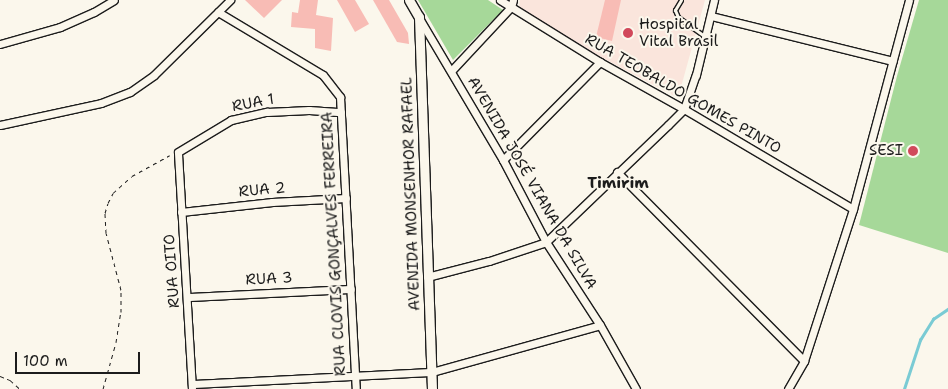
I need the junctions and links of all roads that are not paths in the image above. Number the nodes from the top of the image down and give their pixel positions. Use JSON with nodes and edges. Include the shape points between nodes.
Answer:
{"nodes":[{"id":1,"x":114,"y":0,"type":"edge"},
{"id":2,"x":230,"y":0,"type":"edge"},
{"id":3,"x":409,"y":0,"type":"edge"},
{"id":4,"x":500,"y":0,"type":"edge"},
{"id":5,"x":681,"y":0,"type":"edge"},
{"id":6,"x":714,"y":0,"type":"edge"},
{"id":7,"x":909,"y":0,"type":"edge"},
{"id":8,"x":512,"y":3,"type":"edge"},
{"id":9,"x":218,"y":12,"type":"junction"},
{"id":10,"x":710,"y":16,"type":"junction"},
{"id":11,"x":419,"y":18,"type":"junction"},
{"id":12,"x":705,"y":36,"type":"junction"},
{"id":13,"x":0,"y":44,"type":"edge"},
{"id":14,"x":893,"y":61,"type":"junction"},
{"id":15,"x":600,"y":62,"type":"junction"},
{"id":16,"x":452,"y":70,"type":"junction"},
{"id":17,"x":684,"y":109,"type":"junction"},
{"id":18,"x":341,"y":112,"type":"junction"},
{"id":19,"x":0,"y":125,"type":"edge"},
{"id":20,"x":178,"y":152,"type":"joint"},
{"id":21,"x":504,"y":160,"type":"junction"},
{"id":22,"x":617,"y":172,"type":"junction"},
{"id":23,"x":346,"y":198,"type":"junction"},
{"id":24,"x":853,"y":209,"type":"junction"},
{"id":25,"x":181,"y":212,"type":"junction"},
{"id":26,"x":546,"y":242,"type":"junction"},
{"id":27,"x":427,"y":278,"type":"junction"},
{"id":28,"x":351,"y":289,"type":"junction"},
{"id":29,"x":188,"y":297,"type":"junction"},
{"id":30,"x":600,"y":325,"type":"junction"},
{"id":31,"x":804,"y":361,"type":"junction"},
{"id":32,"x":432,"y":372,"type":"junction"},
{"id":33,"x":356,"y":377,"type":"junction"},
{"id":34,"x":192,"y":387,"type":"edge"},
{"id":35,"x":356,"y":389,"type":"edge"},
{"id":36,"x":432,"y":389,"type":"edge"},
{"id":37,"x":636,"y":389,"type":"edge"},
{"id":38,"x":788,"y":389,"type":"edge"}],
"edges":[{"from":1,"to":13,"type":"street","via":[[60,27]]},
{"from":2,"to":9,"type":"street"},
{"from":3,"to":11,"type":"main road","name":"AVENIDA MONSENHOR RAFAEL"},
{"from":4,"to":8,"type":"street","name":"RUA TEOBALDO GOMES PINTO"},
{"from":5,"to":12,"type":"lane","via":[[675,10],[678,17]]},
{"from":6,"to":10,"type":"street"},
{"from":7,"to":14,"type":"street"},
{"from":8,"to":15,"type":"street","name":"RUA TEOBALDO GOMES PINTO"},
{"from":8,"to":16,"type":"street"},
{"from":9,"to":18,"type":"street","name":"RUA CLOVIS GONÇALVES FERREIRA","via":[[323,75],[340,97]]},
{"from":9,"to":19,"type":"street","via":[[154,75],[130,92],[101,102]]},
{"from":10,"to":12,"type":"street"},
{"from":10,"to":14,"type":"street"},
{"from":11,"to":16,"type":"street","name":"AVENIDA JOSÉ VIANA DA SILVA"},
{"from":11,"to":27,"type":"main road","name":"AVENIDA MONSENHOR RAFAEL"},
{"from":12,"to":17,"type":"street"},
{"from":14,"to":24,"type":"street"},
{"from":15,"to":17,"type":"street","name":"RUA TEOBALDO GOMES PINTO"},
{"from":15,"to":21,"type":"street"},
{"from":16,"to":21,"type":"street","name":"AVENIDA JOSÉ VIANA DA SILVA"},
{"from":17,"to":22,"type":"street"},
{"from":17,"to":24,"type":"street","name":"RUA TEOBALDO GOMES PINTO"},
{"from":18,"to":20,"type":"street","name":"RUA 1","via":[[267,112],[231,120]]},
{"from":18,"to":23,"type":"street","name":"RUA CLOVIS GONÇALVES FERREIRA"},
{"from":20,"to":25,"type":"street","name":"RUA OITO"},
{"from":21,"to":26,"type":"street","name":"AVENIDA JOSÉ VIANA DA SILVA"},
{"from":22,"to":26,"type":"street"},
{"from":22,"to":31,"type":"street"},
{"from":23,"to":25,"type":"street","name":"RUA 2"},
{"from":23,"to":28,"type":"street","name":"RUA CLOVIS GONÇALVES FERREIRA"},
{"from":24,"to":31,"type":"street"},
{"from":25,"to":29,"type":"street","name":"RUA OITO"},
{"from":26,"to":27,"type":"street"},
{"from":26,"to":30,"type":"street","name":"AVENIDA JOSÉ VIANA DA SILVA"},
{"from":27,"to":32,"type":"main road","name":"AVENIDA MONSENHOR RAFAEL"},
{"from":28,"to":29,"type":"street","name":"RUA 3"},
{"from":28,"to":33,"type":"street","name":"RUA CLOVIS GONÇALVES FERREIRA"},
{"from":29,"to":34,"type":"street","name":"RUA OITO"},
{"from":30,"to":32,"type":"street"},
{"from":30,"to":37,"type":"street","name":"AVENIDA JOSÉ VIANA DA SILVA"},
{"from":31,"to":38,"type":"street"},
{"from":32,"to":33,"type":"street"},
{"from":32,"to":36,"type":"main road","name":"AVENIDA MONSENHOR RAFAEL"},
{"from":33,"to":34,"type":"street"},
{"from":33,"to":35,"type":"street","name":"RUA CLOVIS GONÇALVES FERREIRA"}]}
